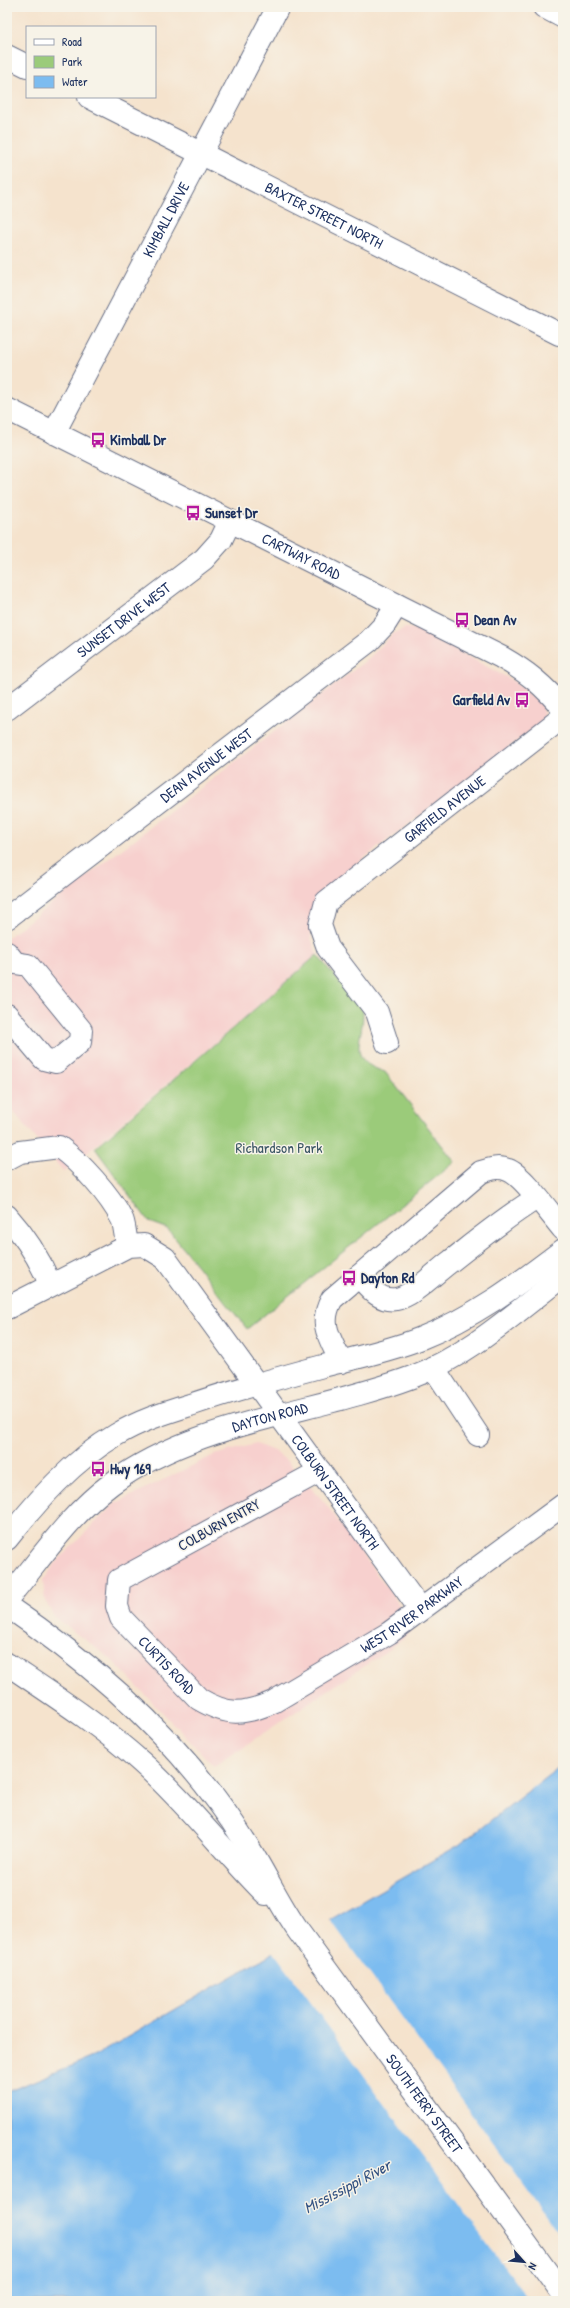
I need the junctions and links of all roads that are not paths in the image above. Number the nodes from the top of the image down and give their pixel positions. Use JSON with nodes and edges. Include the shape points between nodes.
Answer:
{"nodes":[{"id":1,"x":278,"y":7,"type":"edge"},
{"id":2,"x":544,"y":7,"type":"edge"},
{"id":3,"x":563,"y":17,"type":"edge"},
{"id":4,"x":7,"y":56,"type":"edge"},
{"id":5,"x":26,"y":66,"type":"edge"},
{"id":6,"x":91,"y":98,"type":"edge"},
{"id":7,"x":200,"y":154,"type":"junction"},
{"id":8,"x":561,"y":333,"type":"edge"},
{"id":9,"x":7,"y":409,"type":"edge"},
{"id":10,"x":54,"y":433,"type":"junction"},
{"id":11,"x":230,"y":521,"type":"junction"},
{"id":12,"x":397,"y":605,"type":"junction"},
{"id":13,"x":7,"y":709,"type":"edge"},
{"id":14,"x":563,"y":709,"type":"edge"},
{"id":15,"x":563,"y":717,"type":"edge"},
{"id":16,"x":7,"y":918,"type":"edge"},
{"id":17,"x":10,"y":962,"type":"edge"},
{"id":18,"x":7,"y":1015,"type":"edge"},
{"id":19,"x":387,"y":1043,"type":"dead end"},
{"id":20,"x":7,"y":1159,"type":"edge"},
{"id":21,"x":537,"y":1198,"type":"junction"},
{"id":22,"x":7,"y":1216,"type":"edge"},
{"id":23,"x":563,"y":1229,"type":"edge"},
{"id":24,"x":128,"y":1246,"type":"junction"},
{"id":25,"x":563,"y":1250,"type":"edge"},
{"id":26,"x":359,"y":1276,"type":"junction"},
{"id":27,"x":563,"y":1276,"type":"edge"},
{"id":28,"x":50,"y":1284,"type":"junction"},
{"id":29,"x":7,"y":1308,"type":"edge"},
{"id":30,"x":341,"y":1362,"type":"junction"},
{"id":31,"x":433,"y":1367,"type":"junction"},
{"id":32,"x":256,"y":1384,"type":"junction"},
{"id":33,"x":281,"y":1416,"type":"junction"},
{"id":34,"x":478,"y":1435,"type":"dead end"},
{"id":35,"x":320,"y":1471,"type":"junction"},
{"id":36,"x":563,"y":1505,"type":"edge"},
{"id":37,"x":7,"y":1539,"type":"edge"},
{"id":38,"x":119,"y":1580,"type":"joint"},
{"id":39,"x":7,"y":1599,"type":"edge"},
{"id":40,"x":7,"y":1606,"type":"edge"},
{"id":41,"x":420,"y":1609,"type":"junction"},
{"id":42,"x":7,"y":1664,"type":"edge"},
{"id":43,"x":253,"y":1711,"type":"joint"},
{"id":44,"x":286,"y":1913,"type":"junction"},
{"id":45,"x":563,"y":2294,"type":"edge"}],
"edges":[{"from":1,"to":7,"type":"main road","name":"KIMBALL DRIVE"},
{"from":2,"to":3,"type":"main road"},
{"from":4,"to":5,"type":"main road"},
{"from":6,"to":7,"type":"main road","name":"BAXTER STREET NORTH"},
{"from":7,"to":8,"type":"main road","name":"BAXTER STREET NORTH"},
{"from":7,"to":10,"type":"main road","name":"KIMBALL DRIVE"},
{"from":9,"to":10,"type":"main road","name":"CARTWAY ROAD"},
{"from":10,"to":11,"type":"main road","name":"CARTWAY ROAD"},
{"from":11,"to":12,"type":"main road","name":"CARTWAY ROAD"},
{"from":11,"to":13,"type":"main road","name":"SUNSET DRIVE WEST","via":[[221,540],[204,559]]},
{"from":12,"to":14,"type":"main road","name":"CARTWAY ROAD","via":[[525,671],[547,689]]},
{"from":12,"to":16,"type":"main road","name":"DEAN AVENUE WEST","via":[[385,624],[369,641]]},
{"from":15,"to":19,"type":"main road","name":"GARFIELD AVENUE","via":[[326,902],[320,925],[328,948],[377,1012]]},
{"from":17,"to":18,"type":"main road","via":[[28,965],[81,1030],[80,1042],[56,1062],[44,1059]]},
{"from":20,"to":24,"type":"main road","via":[[20,1152],[59,1146],[72,1156],[122,1220]]},
{"from":21,"to":23,"type":"main road"},
{"from":21,"to":26,"type":"main road","via":[[416,1289],[397,1300],[387,1300],[374,1293]]},
{"from":21,"to":26,"type":"main road","via":[[518,1176],[508,1170],[494,1168],[481,1172]]},
{"from":22,"to":28,"type":"main road","via":[[44,1268]]},
{"from":24,"to":28,"type":"main road"},
{"from":24,"to":32,"type":"main road","name":"COLBURN STREET NORTH","via":[[144,1245],[166,1258]]},
{"from":25,"to":30,"type":"main road","via":[[491,1303],[464,1319],[398,1346]]},
{"from":26,"to":30,"type":"main road","via":[[332,1298],[325,1311],[325,1326]]},
{"from":27,"to":31,"type":"main road","name":"DAYTON ROAD","via":[[474,1343]]},
{"from":28,"to":29,"type":"main road"},
{"from":30,"to":32,"type":"main road"},
{"from":31,"to":33,"type":"main road","name":"DAYTON ROAD","via":[[413,1377]]},
{"from":31,"to":34,"type":"main road"},
{"from":32,"to":33,"type":"main road","name":"COLBURN STREET NORTH"},
{"from":32,"to":37,"type":"main road","via":[[156,1416],[116,1435],[64,1474],[34,1505]]},
{"from":33,"to":35,"type":"main road","name":"COLBURN STREET NORTH"},
{"from":33,"to":39,"type":"main road","name":"DAYTON ROAD","via":[[226,1429],[186,1443],[111,1484],[61,1530]]},
{"from":35,"to":38,"type":"main road","name":"COLBURN ENTRY"},
{"from":35,"to":41,"type":"main road","name":"COLBURN STREET NORTH"},
{"from":36,"to":41,"type":"main road","name":"WEST RIVER PARKWAY"},
{"from":38,"to":43,"type":"main road","name":"CURTIS ROAD","via":[[116,1606],[121,1618],[199,1699],[226,1712]]},
{"from":40,"to":44,"type":"main road","via":[[79,1657],[136,1708],[176,1750],[244,1840]]},
{"from":41,"to":43,"type":"main road","name":"WEST RIVER PARKWAY","via":[[360,1651]]},
{"from":42,"to":44,"type":"main road","via":[[87,1718],[142,1763],[194,1814],[230,1857]]},
{"from":44,"to":45,"type":"main road","name":"SOUTH FERRY STREET"}]}
